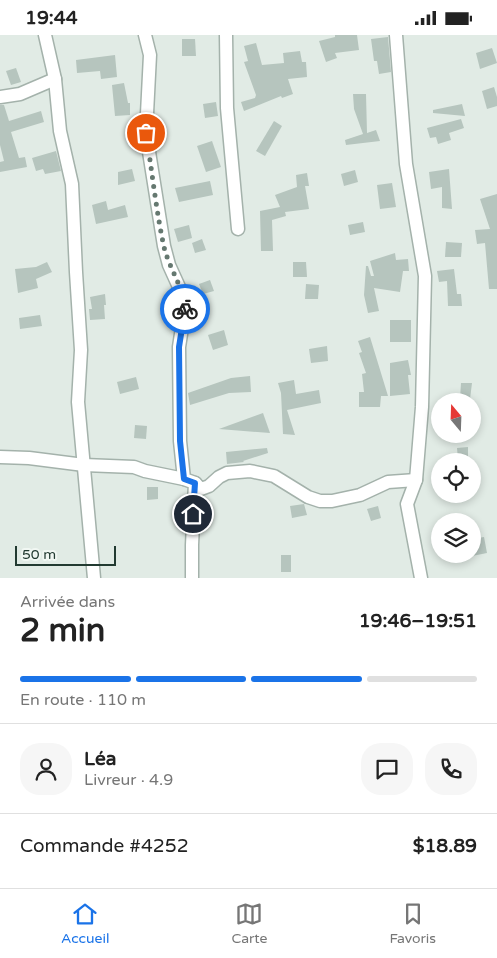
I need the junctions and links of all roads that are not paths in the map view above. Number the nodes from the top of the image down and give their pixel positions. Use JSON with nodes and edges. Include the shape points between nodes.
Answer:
{"nodes":[{"id":1,"x":45,"y":35,"type":"edge"},
{"id":2,"x":146,"y":35,"type":"edge"},
{"id":3,"x":226,"y":35,"type":"edge"},
{"id":4,"x":396,"y":35,"type":"edge"},
{"id":5,"x":55,"y":79,"type":"junction"},
{"id":6,"x":0,"y":97,"type":"edge"},
{"id":7,"x":238,"y":229,"type":"dead end"},
{"id":8,"x":0,"y":457,"type":"edge"},
{"id":9,"x":84,"y":465,"type":"junction"},
{"id":10,"x":416,"y":480,"type":"junction"},
{"id":11,"x":189,"y":481,"type":"junction"},
{"id":12,"x":94,"y":578,"type":"edge"},
{"id":13,"x":192,"y":578,"type":"edge"},
{"id":14,"x":421,"y":578,"type":"edge"}],
"edges":[{"from":1,"to":5,"type":"street"},
{"from":2,"to":11,"type":"street","via":[[150,55],[146,133],[164,246],[185,308],[179,347],[180,441]]},
{"from":3,"to":7,"type":"street","via":[[227,108]]},
{"from":4,"to":10,"type":"street","via":[[406,164],[425,276],[422,407]]},
{"from":5,"to":6,"type":"street"},
{"from":5,"to":9,"type":"street","via":[[60,131],[72,183],[81,350],[78,402]]},
{"from":8,"to":9,"type":"street"},
{"from":9,"to":11,"type":"street","via":[[134,467]]},
{"from":9,"to":12,"type":"street"},
{"from":10,"to":11,"type":"street","via":[[388,482],[360,495],[332,501],[308,497],[274,477],[250,471],[227,473],[201,489]]},
{"from":10,"to":14,"type":"street","via":[[407,504]]},
{"from":11,"to":13,"type":"street"}]}
